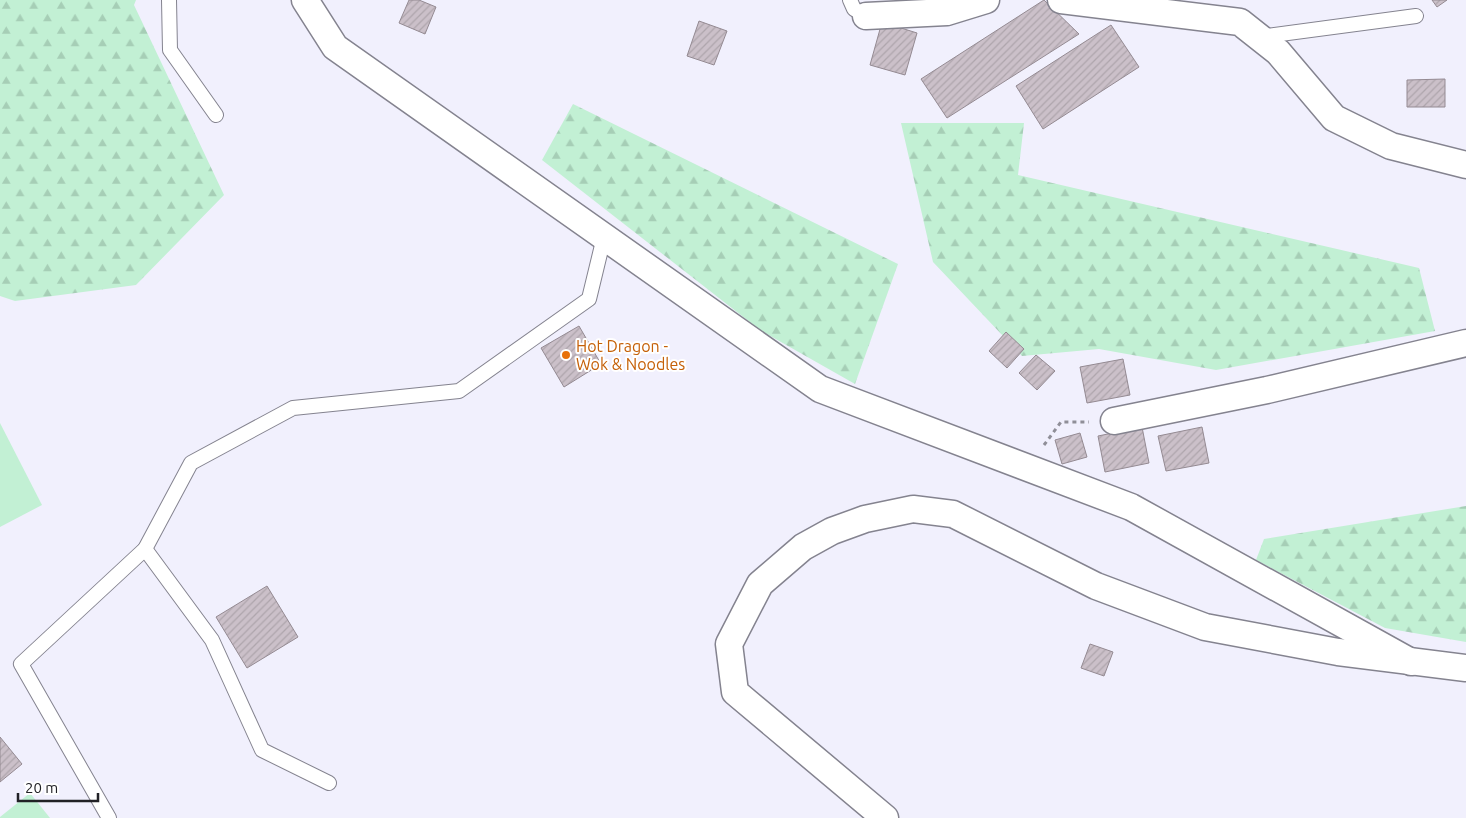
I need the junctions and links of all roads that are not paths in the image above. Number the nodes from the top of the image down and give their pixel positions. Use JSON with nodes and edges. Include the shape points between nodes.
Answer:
{"nodes":[{"id":1,"x":169,"y":0,"type":"edge"},
{"id":2,"x":305,"y":0,"type":"edge"},
{"id":3,"x":986,"y":0,"type":"edge"},
{"id":4,"x":1061,"y":0,"type":"edge"},
{"id":5,"x":858,"y":8,"type":"edge"},
{"id":6,"x":1416,"y":16,"type":"dead end"},
{"id":7,"x":1258,"y":37,"type":"junction"},
{"id":8,"x":216,"y":114,"type":"dead end"},
{"id":9,"x":1466,"y":165,"type":"edge"},
{"id":10,"x":604,"y":237,"type":"junction"},
{"id":11,"x":1466,"y":343,"type":"edge"},
{"id":12,"x":1114,"y":422,"type":"road end"},
{"id":13,"x":145,"y":549,"type":"junction"},
{"id":14,"x":1410,"y":662,"type":"junction"},
{"id":15,"x":1466,"y":668,"type":"edge"},
{"id":16,"x":329,"y":783,"type":"dead end"},
{"id":17,"x":109,"y":818,"type":"edge"},
{"id":18,"x":885,"y":818,"type":"edge"}],
"edges":[{"from":1,"to":8,"type":"lane","via":[[170,50]]},
{"from":2,"to":10,"type":"street","via":[[335,47]]},
{"from":3,"to":5,"type":"street","via":[[947,12]]},
{"from":4,"to":7,"type":"street","via":[[1240,22]]},
{"from":6,"to":7,"type":"lane"},
{"from":7,"to":9,"type":"street","via":[[1278,52],[1334,118],[1391,146]]},
{"from":10,"to":13,"type":"lane","via":[[589,299],[458,391],[293,408],[191,463]]},
{"from":10,"to":14,"type":"street","via":[[820,389],[1131,507]]},
{"from":11,"to":12,"type":"street"},
{"from":13,"to":16,"type":"lane","via":[[212,640],[262,750]]},
{"from":13,"to":17,"type":"lane","via":[[21,664]]},
{"from":14,"to":15,"type":"street"},
{"from":14,"to":18,"type":"street","via":[[1205,627],[1096,586],[953,514],[913,509],[865,519],[832,530],[803,547],[760,584],[729,644],[735,692]]}]}
